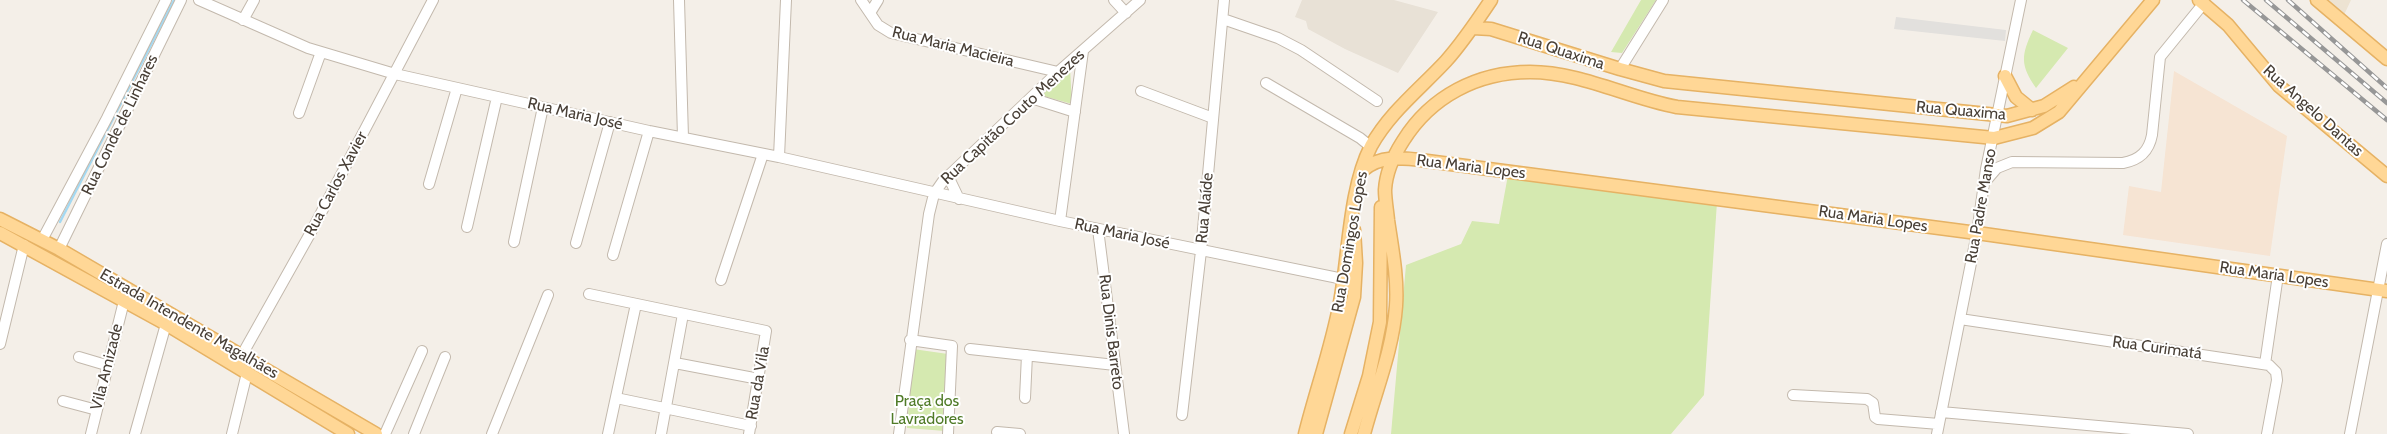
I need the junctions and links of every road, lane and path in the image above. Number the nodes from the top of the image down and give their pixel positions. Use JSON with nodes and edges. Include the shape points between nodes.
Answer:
{"nodes":[{"id":1,"x":166,"y":0,"type":"edge"},
{"id":2,"x":181,"y":0,"type":"edge"},
{"id":3,"x":199,"y":0,"type":"edge"},
{"id":4,"x":254,"y":0,"type":"edge"},
{"id":5,"x":433,"y":0,"type":"edge"},
{"id":6,"x":679,"y":0,"type":"edge"},
{"id":7,"x":786,"y":0,"type":"edge"},
{"id":8,"x":861,"y":0,"type":"edge"},
{"id":9,"x":878,"y":0,"type":"edge"},
{"id":10,"x":1114,"y":0,"type":"edge"},
{"id":11,"x":1140,"y":0,"type":"edge"},
{"id":12,"x":1224,"y":0,"type":"edge"},
{"id":13,"x":1491,"y":0,"type":"edge"},
{"id":14,"x":1663,"y":0,"type":"edge"},
{"id":15,"x":2021,"y":0,"type":"edge"},
{"id":16,"x":2153,"y":0,"type":"edge"},
{"id":17,"x":2317,"y":0,"type":"edge"},
{"id":18,"x":2201,"y":2,"type":"edge"},
{"id":19,"x":870,"y":13,"type":"junction"},
{"id":20,"x":1126,"y":13,"type":"junction"},
{"id":21,"x":243,"y":20,"type":"junction"},
{"id":22,"x":1222,"y":20,"type":"junction"},
{"id":23,"x":1472,"y":28,"type":"junction"},
{"id":24,"x":1083,"y":51,"type":"junction"},
{"id":25,"x":321,"y":52,"type":"junction"},
{"id":26,"x":2387,"y":59,"type":"edge"},
{"id":27,"x":1620,"y":70,"type":"junction"},
{"id":28,"x":1058,"y":72,"type":"junction"},
{"id":29,"x":395,"y":74,"type":"junction"},
{"id":30,"x":2005,"y":76,"type":"junction"},
{"id":31,"x":2086,"y":78,"type":"junction"},
{"id":32,"x":1483,"y":80,"type":"joint"},
{"id":33,"x":1266,"y":83,"type":"dead end"},
{"id":34,"x":456,"y":88,"type":"junction"},
{"id":35,"x":1142,"y":91,"type":"dead end"},
{"id":36,"x":497,"y":97,"type":"junction"},
{"id":37,"x":1032,"y":98,"type":"junction"},
{"id":38,"x":1377,"y":101,"type":"dead end"},
{"id":39,"x":543,"y":107,"type":"junction"},
{"id":40,"x":2032,"y":110,"type":"junction"},
{"id":41,"x":1075,"y":112,"type":"junction"},
{"id":42,"x":1957,"y":112,"type":"junction"},
{"id":43,"x":299,"y":113,"type":"dead end"},
{"id":44,"x":1998,"y":116,"type":"junction"},
{"id":45,"x":1213,"y":118,"type":"junction"},
{"id":46,"x":610,"y":122,"type":"junction"},
{"id":47,"x":650,"y":131,"type":"junction"},
{"id":48,"x":1958,"y":134,"type":"junction"},
{"id":49,"x":683,"y":137,"type":"junction"},
{"id":50,"x":1994,"y":138,"type":"junction"},
{"id":51,"x":1371,"y":147,"type":"junction"},
{"id":52,"x":762,"y":154,"type":"junction"},
{"id":53,"x":778,"y":157,"type":"junction"},
{"id":54,"x":1392,"y":158,"type":"junction"},
{"id":55,"x":1362,"y":171,"type":"junction"},
{"id":56,"x":948,"y":176,"type":"junction"},
{"id":57,"x":2387,"y":176,"type":"edge"},
{"id":58,"x":429,"y":184,"type":"dead end"},
{"id":59,"x":1984,"y":184,"type":"junction"},
{"id":60,"x":1385,"y":190,"type":"junction"},
{"id":61,"x":934,"y":194,"type":"junction"},
{"id":62,"x":959,"y":199,"type":"junction"},
{"id":63,"x":1353,"y":217,"type":"junction"},
{"id":64,"x":0,"y":219,"type":"edge"},
{"id":65,"x":1060,"y":221,"type":"junction"},
{"id":66,"x":467,"y":227,"type":"dead end"},
{"id":67,"x":1098,"y":229,"type":"junction"},
{"id":68,"x":0,"y":233,"type":"edge"},
{"id":69,"x":1977,"y":233,"type":"junction"},
{"id":70,"x":42,"y":240,"type":"junction"},
{"id":71,"x":514,"y":242,"type":"dead end"},
{"id":72,"x":576,"y":243,"type":"dead end"},
{"id":73,"x":2387,"y":244,"type":"edge"},
{"id":74,"x":24,"y":245,"type":"junction"},
{"id":75,"x":60,"y":249,"type":"junction"},
{"id":76,"x":1201,"y":251,"type":"junction"},
{"id":77,"x":613,"y":255,"type":"dead end"},
{"id":78,"x":2278,"y":275,"type":"junction"},
{"id":79,"x":1343,"y":279,"type":"junction"},
{"id":80,"x":721,"y":280,"type":"dead end"},
{"id":81,"x":2382,"y":291,"type":"edge"},
{"id":82,"x":589,"y":294,"type":"dead end"},
{"id":83,"x":548,"y":295,"type":"dead end"},
{"id":84,"x":124,"y":301,"type":"junction"},
{"id":85,"x":636,"y":304,"type":"junction"},
{"id":86,"x":683,"y":314,"type":"junction"},
{"id":87,"x":1960,"y":320,"type":"junction"},
{"id":88,"x":166,"y":324,"type":"junction"},
{"id":89,"x":910,"y":340,"type":"junction"},
{"id":90,"x":0,"y":344,"type":"edge"},
{"id":91,"x":970,"y":349,"type":"dead end"},
{"id":92,"x":422,"y":350,"type":"dead end"},
{"id":93,"x":242,"y":354,"type":"junction"},
{"id":94,"x":1027,"y":355,"type":"junction"},
{"id":95,"x":79,"y":357,"type":"dead end"},
{"id":96,"x":445,"y":357,"type":"dead end"},
{"id":97,"x":675,"y":363,"type":"junction"},
{"id":98,"x":2265,"y":364,"type":"junction"},
{"id":99,"x":106,"y":365,"type":"junction"},
{"id":100,"x":1115,"y":365,"type":"junction"},
{"id":101,"x":235,"y":366,"type":"junction"},
{"id":102,"x":248,"y":373,"type":"junction"},
{"id":103,"x":758,"y":378,"type":"junction"},
{"id":104,"x":1793,"y":395,"type":"dead end"},
{"id":105,"x":616,"y":398,"type":"junction"},
{"id":106,"x":1025,"y":398,"type":"dead end"},
{"id":107,"x":63,"y":401,"type":"dead end"},
{"id":108,"x":666,"y":408,"type":"junction"},
{"id":109,"x":97,"y":410,"type":"junction"},
{"id":110,"x":1941,"y":412,"type":"junction"},
{"id":111,"x":1182,"y":415,"type":"dead end"},
{"id":112,"x":1938,"y":429,"type":"edge"},
{"id":113,"x":750,"y":430,"type":"edge"},
{"id":114,"x":997,"y":432,"type":"dead end"},
{"id":115,"x":91,"y":434,"type":"edge"},
{"id":116,"x":135,"y":434,"type":"edge"},
{"id":117,"x":232,"y":434,"type":"edge"},
{"id":118,"x":348,"y":434,"type":"edge"},
{"id":119,"x":376,"y":434,"type":"edge"},
{"id":120,"x":385,"y":434,"type":"edge"},
{"id":121,"x":414,"y":434,"type":"edge"},
{"id":122,"x":492,"y":434,"type":"edge"},
{"id":123,"x":608,"y":434,"type":"edge"},
{"id":124,"x":661,"y":434,"type":"edge"},
{"id":125,"x":899,"y":434,"type":"edge"},
{"id":126,"x":948,"y":434,"type":"edge"},
{"id":127,"x":1020,"y":434,"type":"edge"},
{"id":128,"x":1124,"y":434,"type":"edge"},
{"id":129,"x":1305,"y":434,"type":"edge"},
{"id":130,"x":1316,"y":434,"type":"edge"},
{"id":131,"x":1351,"y":434,"type":"edge"},
{"id":132,"x":1364,"y":434,"type":"edge"},
{"id":133,"x":2188,"y":434,"type":"edge"},
{"id":134,"x":2266,"y":434,"type":"edge"},
{"id":135,"x":2350,"y":434,"type":"edge"}],
"edges":[{"from":1,"to":70,"type":"street","name":"Rua Conde de Linhares"},
{"from":2,"to":75,"type":"street","name":"Rua Conde de Linhares"},
{"from":3,"to":21,"type":"street","name":"Rua Maria José"},
{"from":4,"to":21,"type":"street"},
{"from":5,"to":29,"type":"street","name":"Rua Carlos Xavier"},
{"from":6,"to":49,"type":"street"},
{"from":7,"to":53,"type":"street"},
{"from":8,"to":19,"type":"street","name":"Rua Maria Macieira"},
{"from":9,"to":19,"type":"street"},
{"from":10,"to":20,"type":"street"},
{"from":11,"to":20,"type":"street","name":"Rua Capitão Couto Menezes"},
{"from":12,"to":22,"type":"street","name":"Rua Alaíde"},
{"from":13,"to":23,"type":"main road","name":"Rua Domingos Lopes"},
{"from":14,"to":27,"type":"street"},
{"from":15,"to":30,"type":"street","name":"Rua Padre Manso"},
{"from":16,"to":31,"type":"main road"},
{"from":17,"to":26,"type":"main road"},
{"from":18,"to":57,"type":"main road","name":"Rua Angelo Dantas","via":[[2228,25],[2279,86]]},
{"from":18,"to":59,"type":"street","via":[[2160,57],[2152,135],[2143,154],[2123,163],[2012,162],[1997,168]]},
{"from":19,"to":28,"type":"street","name":"Rua Maria Macieira","via":[[878,25],[892,33]]},
{"from":20,"to":24,"type":"street","name":"Rua Capitão Couto Menezes"},
{"from":21,"to":25,"type":"street","name":"Rua Maria José"},
{"from":22,"to":38,"type":"street","via":[[1278,38],[1301,50]]},
{"from":22,"to":45,"type":"street","name":"Rua Alaíde"},
{"from":23,"to":27,"type":"main road","name":"Rua Quaxima","via":[[1492,29]]},
{"from":23,"to":51,"type":"main road","name":"Rua Domingos Lopes","via":[[1445,61],[1390,117]]},
{"from":24,"to":28,"type":"street","name":"Rua Capitão Couto Menezes"},
{"from":24,"to":41,"type":"street"},
{"from":25,"to":29,"type":"street","name":"Rua Maria José"},
{"from":25,"to":43,"type":"street"},
{"from":27,"to":42,"type":"main road","name":"Rua Quaxima","via":[[1683,83]]},
{"from":28,"to":37,"type":"street","name":"Rua Capitão Couto Menezes"},
{"from":29,"to":34,"type":"street","name":"Rua Maria José"},
{"from":29,"to":93,"type":"street","name":"Rua Carlos Xavier"},
{"from":30,"to":40,"type":"main road","via":[[2016,97]]},
{"from":30,"to":44,"type":"street","name":"Rua Padre Manso"},
{"from":31,"to":40,"type":"main road","name":"Rua Quaxima","via":[[2052,103]]},
{"from":31,"to":50,"type":"main road","name":"Rua Quaxima","via":[[2048,120],[2033,128]]},
{"from":32,"to":48,"type":"main road","name":"Rua Quaxima","via":[[1530,72],[1585,81],[1653,103],[1677,107]]},
{"from":32,"to":54,"type":"main road","name":"Rua Domingos Lopes","via":[[1454,90],[1432,106]]},
{"from":33,"to":51,"type":"street"},
{"from":34,"to":36,"type":"street","name":"Rua Maria José"},
{"from":34,"to":58,"type":"street"},
{"from":35,"to":45,"type":"street"},
{"from":36,"to":39,"type":"street","name":"Rua Maria José"},
{"from":36,"to":66,"type":"street"},
{"from":37,"to":41,"type":"street"},
{"from":37,"to":56,"type":"street","name":"Rua Capitão Couto Menezes"},
{"from":39,"to":46,"type":"street","name":"Rua Maria José"},
{"from":39,"to":71,"type":"street"},
{"from":40,"to":44,"type":"main road","name":"Rua Quaxima"},
{"from":41,"to":65,"type":"street"},
{"from":42,"to":44,"type":"main road","name":"Rua Quaxima"},
{"from":42,"to":48,"type":"main road","via":[[1964,120]]},
{"from":44,"to":50,"type":"street","name":"Rua Padre Manso"},
{"from":45,"to":76,"type":"street","name":"Rua Alaíde"},
{"from":46,"to":47,"type":"street","name":"Rua Maria José"},
{"from":46,"to":72,"type":"street"},
{"from":47,"to":49,"type":"street","name":"Rua Maria José"},
{"from":47,"to":77,"type":"street"},
{"from":48,"to":50,"type":"main road","name":"Rua Quaxima"},
{"from":49,"to":52,"type":"street","name":"Rua Maria José"},
{"from":50,"to":59,"type":"street","name":"Rua Padre Manso"},
{"from":51,"to":55,"type":"main road","name":"Rua Domingos Lopes"},
{"from":52,"to":53,"type":"street","name":"Rua Maria José"},
{"from":52,"to":80,"type":"street"},
{"from":53,"to":61,"type":"street","name":"Rua Maria José"},
{"from":54,"to":55,"type":"main road","name":"Rua Maria Lopes","via":[[1374,161]]},
{"from":54,"to":60,"type":"main road","name":"Rua Domingos Lopes"},
{"from":54,"to":69,"type":"main road","name":"Rua Maria Lopes"},
{"from":55,"to":63,"type":"main road","name":"Rua Domingos Lopes"},
{"from":56,"to":61,"type":"street","name":"Rua Capitão Couto Menezes"},
{"from":56,"to":62,"type":"street"},
{"from":59,"to":69,"type":"street","name":"Rua Padre Manso"},
{"from":60,"to":131,"type":"main road","via":[[1380,225],[1380,322],[1369,376]]},
{"from":60,"to":132,"type":"main road","name":"Rua Domingos Lopes","via":[[1396,306],[1392,339]]},
{"from":61,"to":62,"type":"street","name":"Rua Maria José"},
{"from":61,"to":89,"type":"street","name":"Rua Capitão Couto Menezes"},
{"from":62,"to":65,"type":"street","name":"Rua Maria José"},
{"from":63,"to":79,"type":"main road","name":"Rua Domingos Lopes"},
{"from":63,"to":130,"type":"main road","via":[[1356,247],[1354,296]]},
{"from":64,"to":70,"type":"main road","name":"Estrada Intendente Magalhães"},
{"from":65,"to":67,"type":"street","name":"Rua Maria José"},
{"from":67,"to":76,"type":"street","name":"Rua Maria José"},
{"from":67,"to":100,"type":"street","name":"Rua Dinis Barreto"},
{"from":68,"to":74,"type":"main road","name":"Estrada Intendente Magalhães"},
{"from":69,"to":78,"type":"main road","name":"Rua Maria Lopes"},
{"from":69,"to":87,"type":"street","name":"Rua Padre Manso"},
{"from":70,"to":75,"type":"main road","name":"Estrada Intendente Magalhães"},
{"from":73,"to":81,"type":"street"},
{"from":74,"to":84,"type":"main road","name":"Estrada Intendente Magalhães"},
{"from":74,"to":90,"type":"street"},
{"from":75,"to":93,"type":"main road","name":"Estrada Intendente Magalhães"},
{"from":76,"to":79,"type":"street","name":"Rua Maria José"},
{"from":76,"to":111,"type":"street","name":"Rua Alaíde"},
{"from":78,"to":81,"type":"main road","name":"Rua Maria Lopes"},
{"from":78,"to":98,"type":"street"},
{"from":79,"to":129,"type":"main road","name":"Rua Domingos Lopes","via":[[1337,317]]},
{"from":81,"to":135,"type":"street"},
{"from":82,"to":85,"type":"street"},
{"from":83,"to":122,"type":"street"},
{"from":84,"to":88,"type":"main road","name":"Estrada Intendente Magalhães"},
{"from":84,"to":99,"type":"street","name":"Vila Amizade"},
{"from":85,"to":86,"type":"street"},
{"from":85,"to":105,"type":"street"},
{"from":86,"to":97,"type":"street"},
{"from":86,"to":103,"type":"street","name":"Rua da Vila","via":[[767,332]]},
{"from":87,"to":98,"type":"street","name":"Rua Curimatá"},
{"from":87,"to":110,"type":"street","name":"Rua Padre Manso"},
{"from":88,"to":101,"type":"main road","name":"Estrada Intendente Magalhães"},
{"from":88,"to":116,"type":"street"},
{"from":89,"to":125,"type":"street","name":"Rua Capitão Couto Menezes"},
{"from":89,"to":126,"type":"street","via":[[952,346]]},
{"from":91,"to":94,"type":"street"},
{"from":92,"to":120,"type":"street"},
{"from":93,"to":101,"type":"street","name":"Rua Carlos Xavier"},
{"from":93,"to":119,"type":"main road","name":"Estrada Intendente Magalhães"},
{"from":94,"to":100,"type":"street"},
{"from":94,"to":106,"type":"street"},
{"from":95,"to":99,"type":"street"},
{"from":96,"to":121,"type":"street"},
{"from":97,"to":103,"type":"street"},
{"from":97,"to":108,"type":"street"},
{"from":98,"to":134,"type":"street","via":[[2273,368],[2277,380]]},
{"from":99,"to":109,"type":"street","name":"Vila Amizade"},
{"from":100,"to":128,"type":"street","name":"Rua Dinis Barreto"},
{"from":101,"to":102,"type":"main road","name":"Estrada Intendente Magalhães"},
{"from":102,"to":117,"type":"street"},
{"from":102,"to":118,"type":"main road","name":"Estrada Intendente Magalhães"},
{"from":103,"to":113,"type":"street","name":"Rua da Vila"},
{"from":104,"to":112,"type":"street","via":[[1867,399],[1873,403],[1878,420]]},
{"from":105,"to":108,"type":"street"},
{"from":105,"to":123,"type":"street"},
{"from":107,"to":109,"type":"street"},
{"from":108,"to":113,"type":"street"},
{"from":108,"to":124,"type":"street"},
{"from":109,"to":115,"type":"street","name":"Vila Amizade"},
{"from":110,"to":112,"type":"street","name":"Rua Padre Manso"},
{"from":110,"to":133,"type":"street"},
{"from":114,"to":127,"type":"street"}]}
